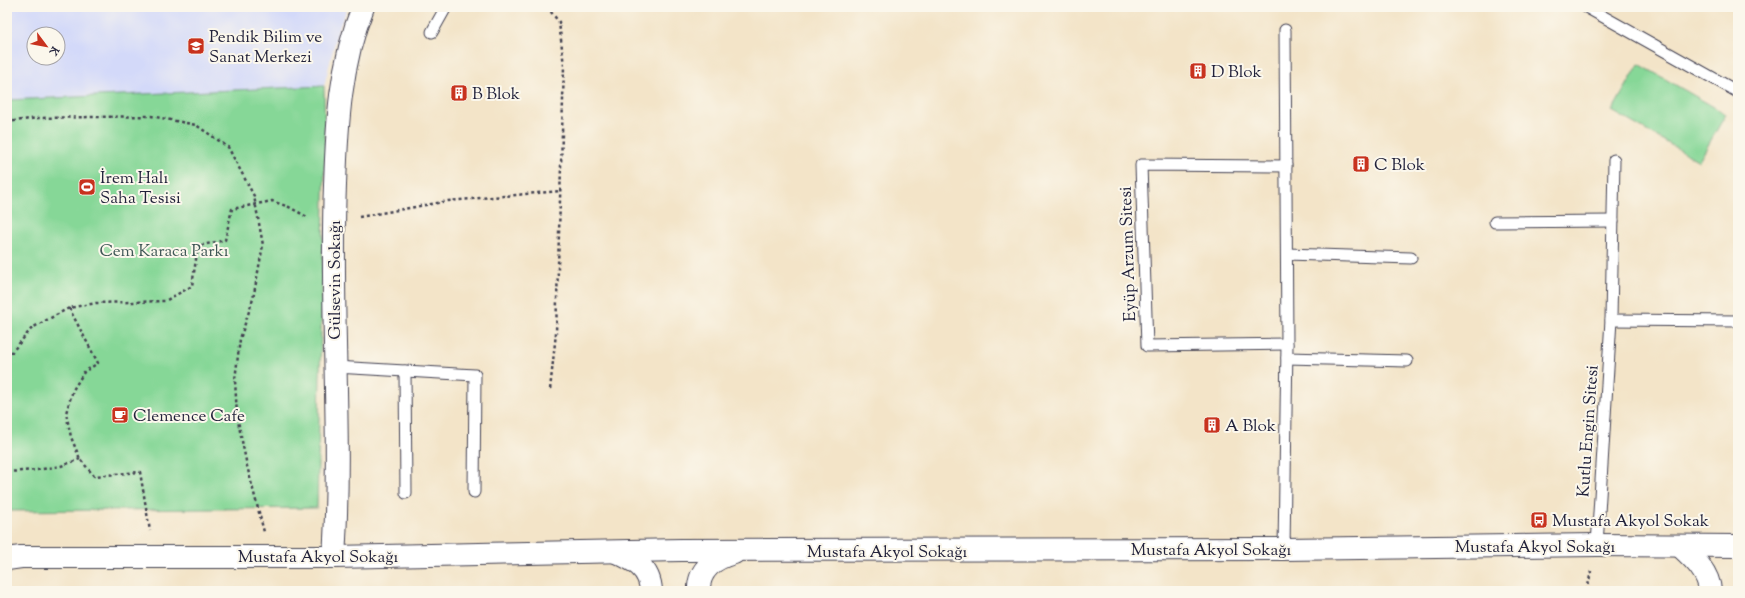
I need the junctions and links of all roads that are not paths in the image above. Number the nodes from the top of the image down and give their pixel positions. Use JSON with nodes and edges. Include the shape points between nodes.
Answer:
{"nodes":[{"id":1,"x":362,"y":7,"type":"edge"},
{"id":2,"x":446,"y":7,"type":"edge"},
{"id":3,"x":1586,"y":7,"type":"edge"},
{"id":4,"x":1285,"y":30,"type":"dead end"},
{"id":5,"x":432,"y":32,"type":"dead end"},
{"id":6,"x":1738,"y":92,"type":"edge"},
{"id":7,"x":1614,"y":160,"type":"dead end"},
{"id":8,"x":1286,"y":166,"type":"junction"},
{"id":9,"x":1613,"y":221,"type":"junction"},
{"id":10,"x":1495,"y":222,"type":"dead end"},
{"id":11,"x":1287,"y":254,"type":"junction"},
{"id":12,"x":1411,"y":258,"type":"dead end"},
{"id":13,"x":1611,"y":320,"type":"junction"},
{"id":14,"x":1738,"y":321,"type":"edge"},
{"id":15,"x":1288,"y":344,"type":"junction"},
{"id":16,"x":1287,"y":358,"type":"junction"},
{"id":17,"x":1406,"y":361,"type":"dead end"},
{"id":18,"x":335,"y":367,"type":"junction"},
{"id":19,"x":405,"y":371,"type":"junction"},
{"id":20,"x":474,"y":492,"type":"dead end"},
{"id":21,"x":406,"y":493,"type":"dead end"},
{"id":22,"x":1597,"y":545,"type":"junction"},
{"id":23,"x":1680,"y":546,"type":"junction"},
{"id":24,"x":1738,"y":546,"type":"edge"},
{"id":25,"x":1284,"y":549,"type":"junction"},
{"id":26,"x":614,"y":551,"type":"junction"},
{"id":27,"x":741,"y":551,"type":"junction"},
{"id":28,"x":334,"y":557,"type":"junction"},
{"id":29,"x":12,"y":561,"type":"edge"},
{"id":30,"x":651,"y":591,"type":"edge"},
{"id":31,"x":699,"y":591,"type":"edge"},
{"id":32,"x":1710,"y":591,"type":"edge"}],
"edges":[{"from":1,"to":18,"type":"street","name":"Gülsevin Sokağı","via":[[342,80],[338,123],[334,222]]},
{"from":2,"to":5,"type":"lane"},
{"from":3,"to":6,"type":"lane"},
{"from":4,"to":8,"type":"lane"},
{"from":7,"to":9,"type":"lane","name":"Kutlu Engin Sitesi"},
{"from":8,"to":11,"type":"lane"},
{"from":8,"to":15,"type":"lane","name":"Eyüp Arzum Sitesi","via":[[1141,165],[1147,346]]},
{"from":9,"to":10,"type":"lane"},
{"from":9,"to":13,"type":"lane","name":"Kutlu Engin Sitesi"},
{"from":11,"to":12,"type":"lane"},
{"from":11,"to":15,"type":"lane"},
{"from":13,"to":14,"type":"lane"},
{"from":13,"to":22,"type":"lane","name":"Kutlu Engin Sitesi"},
{"from":15,"to":16,"type":"lane"},
{"from":16,"to":17,"type":"lane"},
{"from":16,"to":25,"type":"lane"},
{"from":18,"to":19,"type":"lane"},
{"from":18,"to":28,"type":"street","name":"Gülsevin Sokağı","via":[[337,508]]},
{"from":19,"to":20,"type":"lane","via":[[475,375]]},
{"from":19,"to":21,"type":"lane"},
{"from":22,"to":23,"type":"street","name":"Mustafa Akyol Sokağı"},
{"from":22,"to":25,"type":"street","name":"Mustafa Akyol Sokağı"},
{"from":23,"to":24,"type":"street","name":"Mustafa Akyol Sokağı"},
{"from":23,"to":32,"type":"street","via":[[1697,562]]},
{"from":25,"to":27,"type":"street","name":"Mustafa Akyol Sokağı"},
{"from":26,"to":27,"type":"street","name":"Mustafa Akyol Sokağı"},
{"from":26,"to":28,"type":"street","name":"Mustafa Akyol Sokağı"},
{"from":26,"to":30,"type":"street","name":"Mustafa Akyol Sokağı","via":[[633,559],[649,577]]},
{"from":27,"to":31,"type":"street","name":"Mustafa Akyol Sokağı","via":[[720,557],[710,564],[702,573]]},
{"from":28,"to":29,"type":"street","name":"Mustafa Akyol Sokağı","via":[[155,556]]}]}
